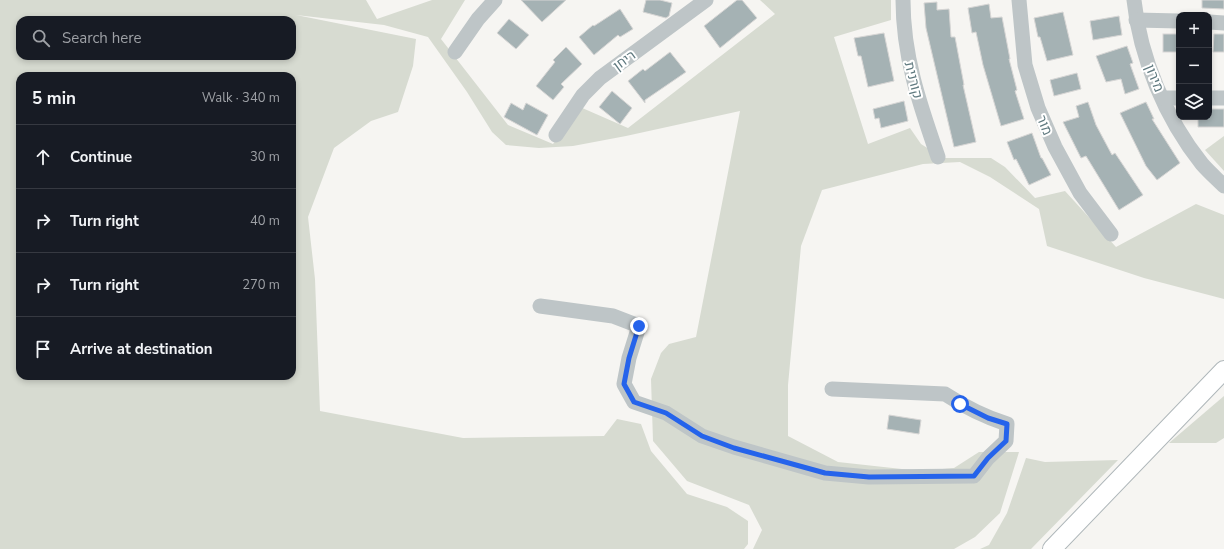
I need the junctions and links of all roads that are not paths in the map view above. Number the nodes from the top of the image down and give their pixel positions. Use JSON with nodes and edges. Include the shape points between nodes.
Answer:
{"nodes":[{"id":1,"x":495,"y":0,"type":"edge"},
{"id":2,"x":706,"y":0,"type":"edge"},
{"id":3,"x":903,"y":0,"type":"edge"},
{"id":4,"x":1019,"y":0,"type":"edge"},
{"id":5,"x":1134,"y":0,"type":"edge"},
{"id":6,"x":1136,"y":20,"type":"junction"},
{"id":7,"x":1176,"y":21,"type":"edge"},
{"id":8,"x":1212,"y":22,"type":"edge"},
{"id":9,"x":1224,"y":22,"type":"edge"},
{"id":10,"x":455,"y":52,"type":"dead end"},
{"id":11,"x":1163,"y":98,"type":"junction"},
{"id":12,"x":1176,"y":98,"type":"edge"},
{"id":13,"x":1212,"y":98,"type":"edge"},
{"id":14,"x":1224,"y":98,"type":"edge"},
{"id":15,"x":556,"y":135,"type":"dead end"},
{"id":16,"x":938,"y":157,"type":"dead end"},
{"id":17,"x":1224,"y":186,"type":"edge"},
{"id":18,"x":1111,"y":234,"type":"dead end"},
{"id":19,"x":540,"y":306,"type":"dead end"},
{"id":20,"x":1224,"y":370,"type":"edge"},
{"id":21,"x":832,"y":389,"type":"dead end"},
{"id":22,"x":1052,"y":549,"type":"edge"}],
"edges":[{"from":1,"to":10,"type":"street"},
{"from":2,"to":15,"type":"street","name":"ריחן","via":[[600,78],[583,96]]},
{"from":3,"to":16,"type":"street","name":"קורנית","via":[[906,52],[917,97]]},
{"from":4,"to":18,"type":"street","name":"מור","via":[[1025,65],[1038,108],[1055,147],[1080,193]]},
{"from":5,"to":6,"type":"street","name":"מירון"},
{"from":6,"to":7,"type":"street"},
{"from":6,"to":11,"type":"street","name":"מירון","via":[[1144,50]]},
{"from":8,"to":9,"type":"street"},
{"from":11,"to":12,"type":"street"},
{"from":11,"to":17,"type":"street","name":"מירון","via":[[1177,126],[1203,165]]},
{"from":13,"to":14,"type":"street"},
{"from":19,"to":21,"type":"street","via":[[614,316],[639,326],[624,384],[634,402],[666,413],[702,436],[734,448],[825,473],[869,477],[974,476],[1006,441],[1007,424],[960,404],[945,394]]},
{"from":20,"to":22,"type":"main road"}]}
